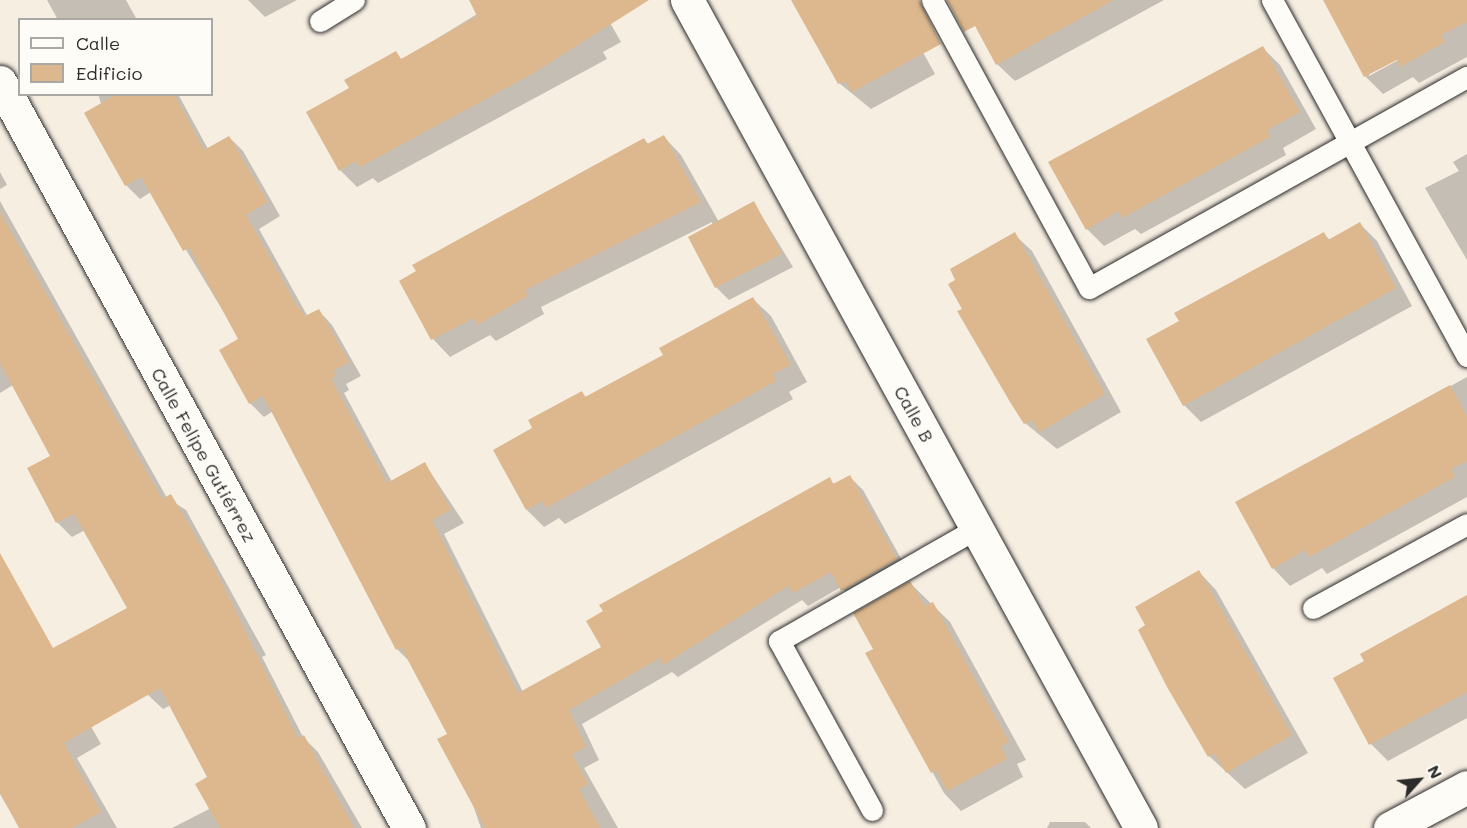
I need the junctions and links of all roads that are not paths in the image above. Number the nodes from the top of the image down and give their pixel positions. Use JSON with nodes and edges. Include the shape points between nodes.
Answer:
{"nodes":[{"id":1,"x":354,"y":0,"type":"edge"},
{"id":2,"x":687,"y":0,"type":"edge"},
{"id":3,"x":932,"y":0,"type":"edge"},
{"id":4,"x":1272,"y":0,"type":"edge"},
{"id":5,"x":320,"y":21,"type":"dead end"},
{"id":6,"x":1467,"y":77,"type":"edge"},
{"id":7,"x":0,"y":82,"type":"edge"},
{"id":8,"x":1350,"y":142,"type":"junction"},
{"id":9,"x":1467,"y":356,"type":"edge"},
{"id":10,"x":1467,"y":524,"type":"edge"},
{"id":11,"x":977,"y":528,"type":"junction"},
{"id":12,"x":1313,"y":608,"type":"dead end"},
{"id":13,"x":1467,"y":787,"type":"edge"},
{"id":14,"x":872,"y":810,"type":"dead end"},
{"id":15,"x":409,"y":828,"type":"edge"},
{"id":16,"x":1141,"y":828,"type":"edge"},
{"id":17,"x":1390,"y":828,"type":"edge"}],
"edges":[{"from":1,"to":5,"type":"lane"},
{"from":2,"to":11,"type":"street","name":"Calle B"},
{"from":3,"to":8,"type":"lane","via":[[1089,288]]},
{"from":4,"to":8,"type":"lane"},
{"from":6,"to":8,"type":"lane"},
{"from":7,"to":15,"type":"street","name":"Calle Felipe Gutiérrez"},
{"from":8,"to":9,"type":"lane"},
{"from":10,"to":12,"type":"lane"},
{"from":11,"to":14,"type":"lane","via":[[779,641]]},
{"from":11,"to":16,"type":"street","name":"Calle B"},
{"from":13,"to":17,"type":"street"}]}
